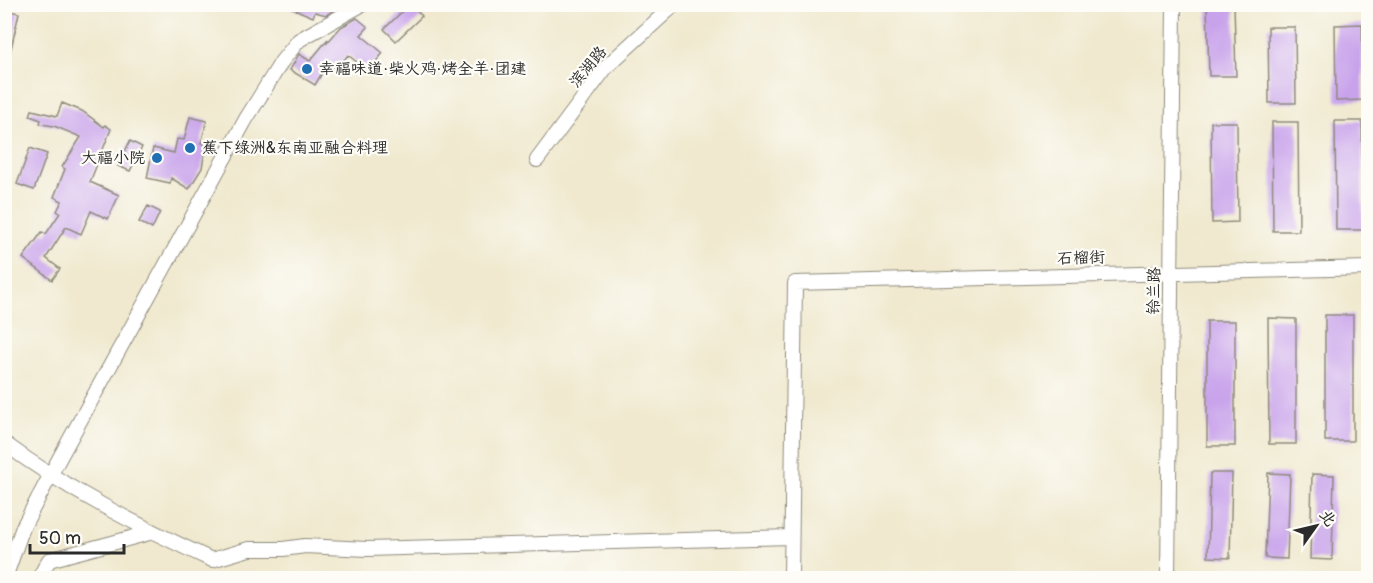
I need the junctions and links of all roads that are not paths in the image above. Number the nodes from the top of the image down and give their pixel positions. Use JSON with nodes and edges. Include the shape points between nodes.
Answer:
{"nodes":[{"id":1,"x":363,"y":4,"type":"edge"},
{"id":2,"x":1174,"y":4,"type":"edge"},
{"id":3,"x":674,"y":5,"type":"edge"},
{"id":4,"x":537,"y":160,"type":"dead end"},
{"id":5,"x":1368,"y":268,"type":"edge"},
{"id":6,"x":1171,"y":271,"type":"junction"},
{"id":7,"x":4,"y":443,"type":"edge"},
{"id":8,"x":50,"y":477,"type":"junction"},
{"id":9,"x":153,"y":532,"type":"junction"},
{"id":10,"x":791,"y":537,"type":"junction"},
{"id":11,"x":5,"y":579,"type":"edge"},
{"id":12,"x":39,"y":579,"type":"edge"},
{"id":13,"x":790,"y":579,"type":"edge"},
{"id":14,"x":1168,"y":579,"type":"edge"}],
"edges":[{"from":1,"to":8,"type":"street","via":[[299,40],[282,61],[246,119]]},
{"from":2,"to":6,"type":"street","name":"铃兰路"},
{"from":3,"to":4,"type":"street","name":"滨湖路","via":[[607,66]]},
{"from":5,"to":6,"type":"street","name":"石榴街"},
{"from":6,"to":10,"type":"street","name":"石榴街","via":[[795,283]]},
{"from":6,"to":14,"type":"street","name":"铃兰路"},
{"from":7,"to":8,"type":"street"},
{"from":8,"to":9,"type":"street"},
{"from":8,"to":11,"type":"street","via":[[23,527]]},
{"from":9,"to":10,"type":"street","via":[[212,560],[249,549],[305,546],[367,549]]},
{"from":9,"to":12,"type":"street","via":[[49,560]]},
{"from":10,"to":13,"type":"street"}]}
